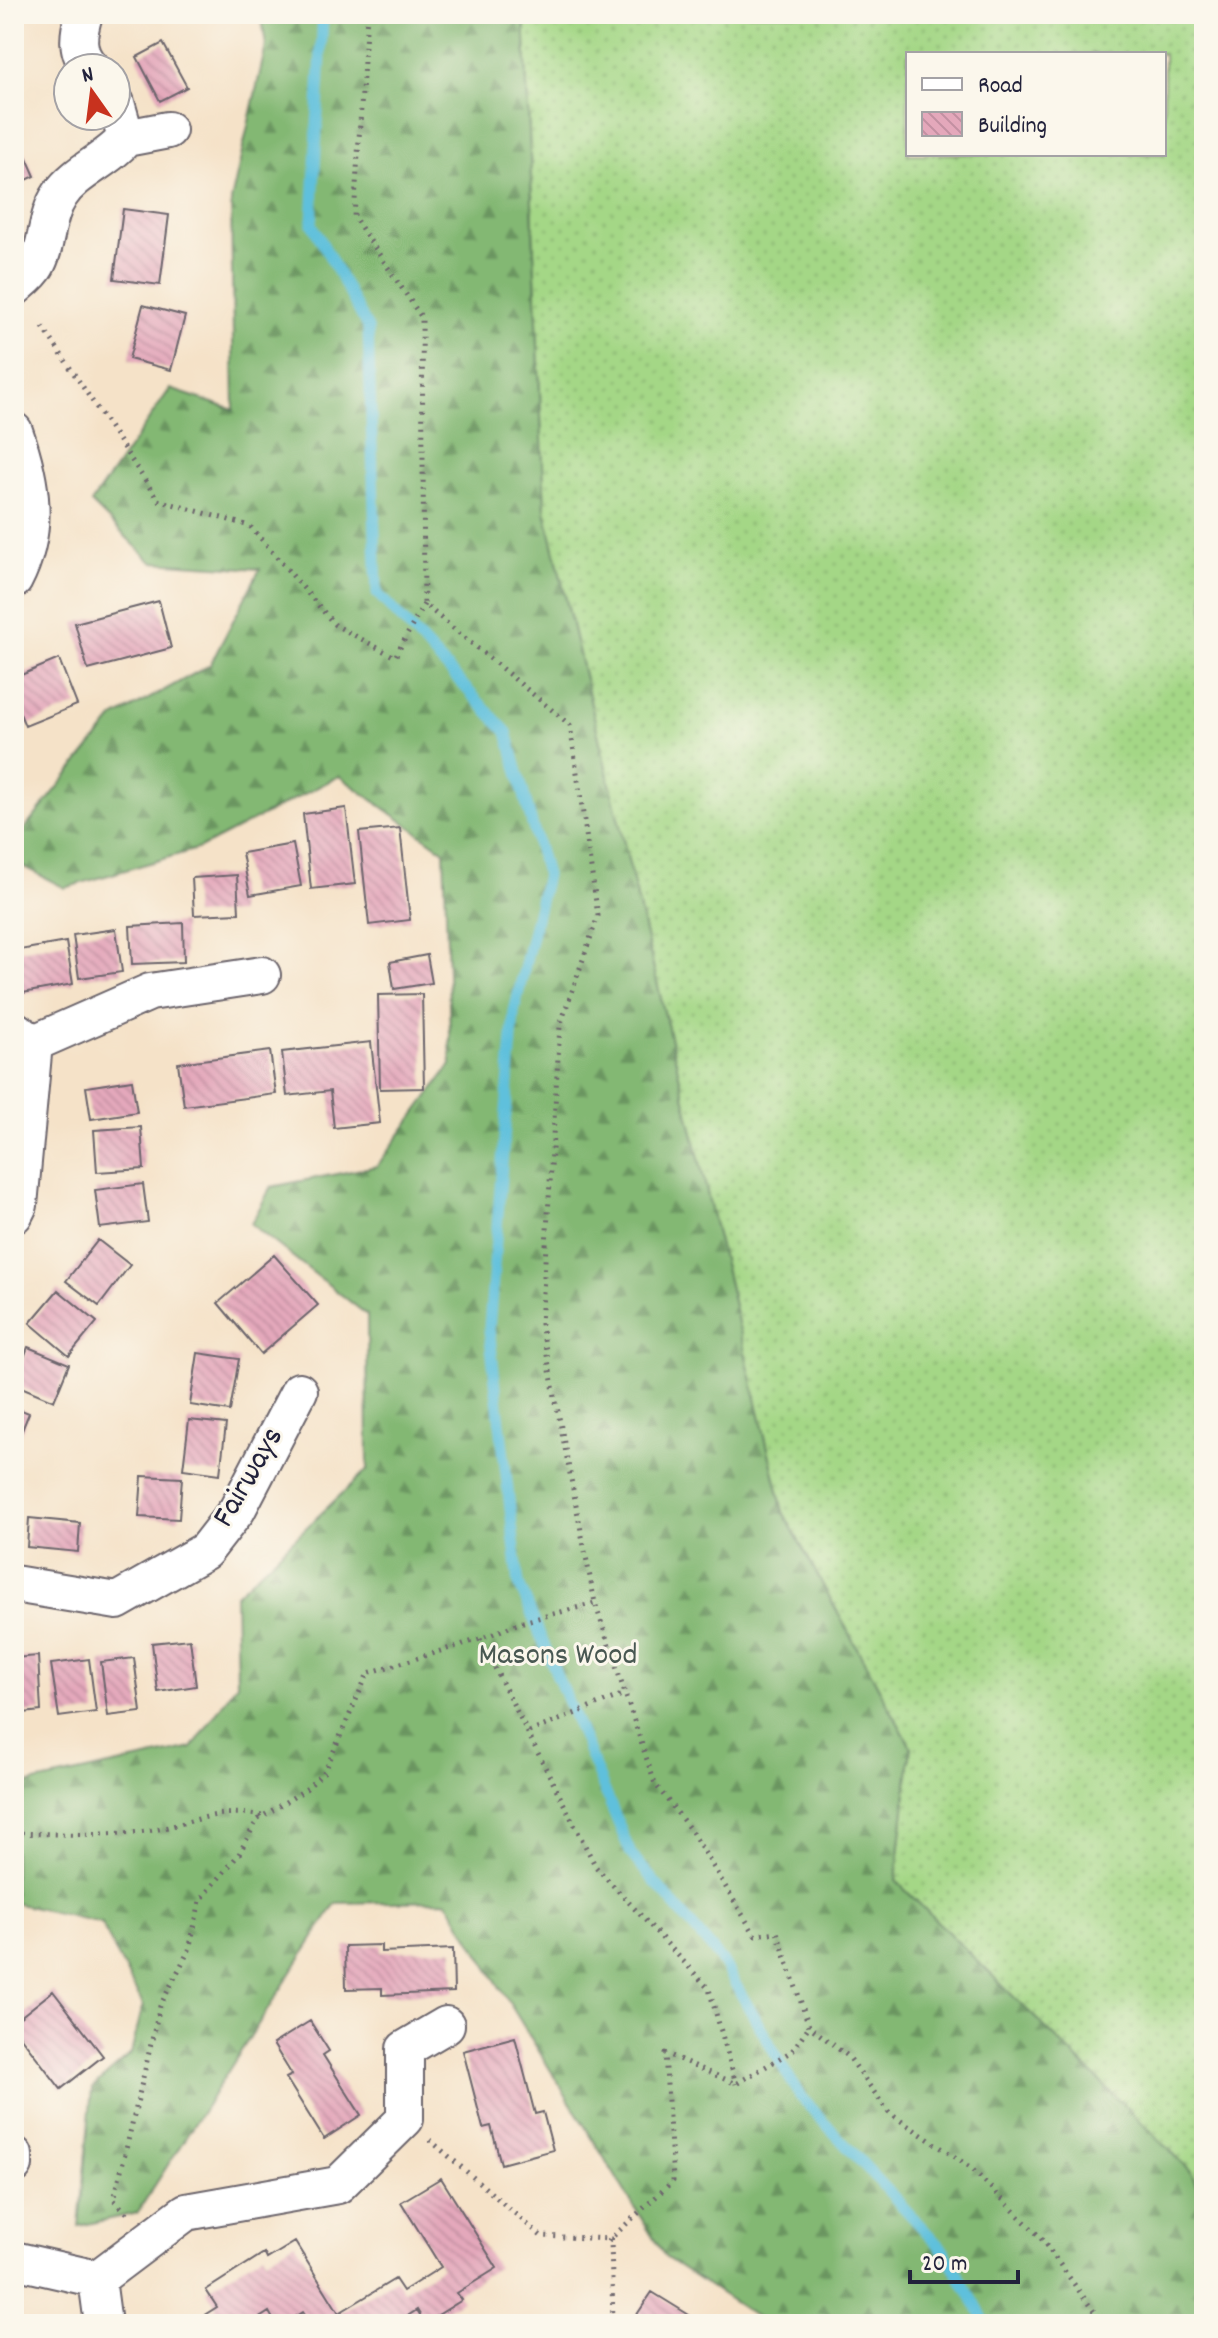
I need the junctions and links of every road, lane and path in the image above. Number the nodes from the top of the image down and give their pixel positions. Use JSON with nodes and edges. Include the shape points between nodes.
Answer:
{"nodes":[{"id":1,"x":84,"y":14,"type":"edge"},
{"id":2,"x":367,"y":14,"type":"edge"},
{"id":3,"x":80,"y":52,"type":"edge"},
{"id":4,"x":168,"y":130,"type":"dead end"},
{"id":5,"x":124,"y":132,"type":"edge"},
{"id":6,"x":126,"y":138,"type":"junction"},
{"id":7,"x":14,"y":288,"type":"edge"},
{"id":8,"x":43,"y":327,"type":"dead end"},
{"id":9,"x":14,"y":431,"type":"edge"},
{"id":10,"x":14,"y":580,"type":"edge"},
{"id":11,"x":424,"y":604,"type":"junction"},
{"id":12,"x":262,"y":975,"type":"dead end"},
{"id":13,"x":24,"y":1036,"type":"edge"},
{"id":14,"x":14,"y":1215,"type":"edge"},
{"id":15,"x":299,"y":1391,"type":"dead end"},
{"id":16,"x":14,"y":1584,"type":"edge"},
{"id":17,"x":595,"y":1603,"type":"junction"},
{"id":18,"x":480,"y":1639,"type":"junction"},
{"id":19,"x":624,"y":1694,"type":"junction"},
{"id":20,"x":529,"y":1732,"type":"junction"},
{"id":21,"x":264,"y":1816,"type":"junction"},
{"id":22,"x":14,"y":1833,"type":"edge"},
{"id":23,"x":446,"y":2025,"type":"dead end"},
{"id":24,"x":809,"y":2026,"type":"junction"},
{"id":25,"x":736,"y":2084,"type":"junction"},
{"id":26,"x":405,"y":2119,"type":"junction"},
{"id":27,"x":14,"y":2155,"type":"edge"},
{"id":28,"x":14,"y":2165,"type":"edge"},
{"id":29,"x":152,"y":2238,"type":"junction"},
{"id":30,"x":610,"y":2240,"type":"junction"},
{"id":31,"x":14,"y":2260,"type":"edge"},
{"id":32,"x":97,"y":2279,"type":"junction"},
{"id":33,"x":103,"y":2324,"type":"edge"},
{"id":34,"x":613,"y":2324,"type":"edge"},
{"id":35,"x":1103,"y":2324,"type":"edge"}],
"edges":[{"from":1,"to":3,"type":"street"},
{"from":2,"to":11,"type":"path","via":[[354,217],[422,318]]},
{"from":4,"to":6,"type":"street"},
{"from":5,"to":6,"type":"street"},
{"from":6,"to":7,"type":"street","via":[[60,193],[37,266]]},
{"from":8,"to":11,"type":"path","via":[[158,500],[250,526],[335,625],[395,657]]},
{"from":9,"to":10,"type":"street","via":[[27,472],[32,534]]},
{"from":11,"to":17,"type":"path","via":[[570,725],[598,916],[560,1026],[541,1324]]},
{"from":12,"to":13,"type":"street","via":[[150,992]]},
{"from":13,"to":14,"type":"street","via":[[19,1205]]},
{"from":15,"to":16,"type":"street","name":"Fairways","via":[[237,1510],[205,1551],[117,1601]]},
{"from":17,"to":18,"type":"path"},
{"from":17,"to":19,"type":"path"},
{"from":18,"to":20,"type":"path"},
{"from":18,"to":21,"type":"path","via":[[368,1673],[325,1771]]},
{"from":19,"to":20,"type":"path"},
{"from":19,"to":24,"type":"path","via":[[655,1784],[692,1832],[755,1935],[777,1932]]},
{"from":20,"to":25,"type":"path","via":[[596,1867],[709,1989]]},
{"from":21,"to":22,"type":"path","via":[[204,1815],[148,1831]]},
{"from":21,"to":29,"type":"path","via":[[200,1901],[189,1950],[160,2006],[114,2200]]},
{"from":23,"to":26,"type":"street","via":[[405,2049]]},
{"from":24,"to":25,"type":"path","via":[[792,2051]]},
{"from":24,"to":35,"type":"path","via":[[849,2057],[889,2113],[970,2167],[1030,2227]]},
{"from":25,"to":30,"type":"path","via":[[665,2053],[673,2181]]},
{"from":26,"to":29,"type":"street","via":[[338,2185],[186,2212]]},
{"from":26,"to":30,"type":"path","via":[[541,2236]]},
{"from":27,"to":28,"type":"street"},
{"from":29,"to":32,"type":"street"},
{"from":30,"to":34,"type":"path"},
{"from":31,"to":32,"type":"street"},
{"from":32,"to":33,"type":"street"}]}
